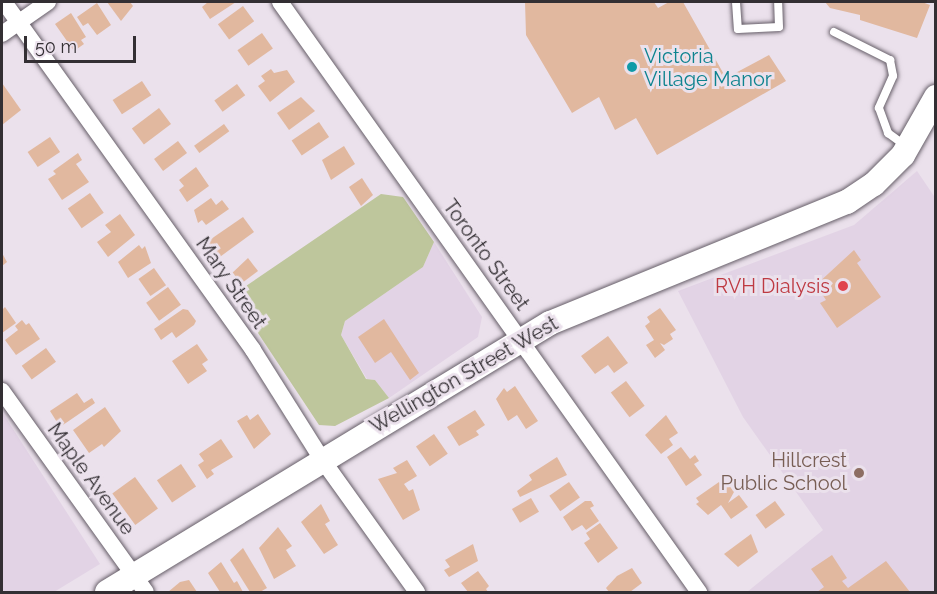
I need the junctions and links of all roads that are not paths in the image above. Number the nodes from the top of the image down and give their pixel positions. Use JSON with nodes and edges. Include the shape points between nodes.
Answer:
{"nodes":[{"id":1,"x":4,"y":2,"type":"edge"},
{"id":2,"x":48,"y":2,"type":"edge"},
{"id":3,"x":280,"y":2,"type":"edge"},
{"id":4,"x":736,"y":2,"type":"edge"},
{"id":5,"x":778,"y":2,"type":"edge"},
{"id":6,"x":20,"y":22,"type":"junction"},
{"id":7,"x":834,"y":32,"type":"dead end"},
{"id":8,"x":2,"y":34,"type":"edge"},
{"id":9,"x":936,"y":97,"type":"edge"},
{"id":10,"x":908,"y":148,"type":"junction"},
{"id":11,"x":521,"y":339,"type":"junction"},
{"id":12,"x":4,"y":401,"type":"edge"},
{"id":13,"x":321,"y":459,"type":"junction"},
{"id":14,"x":140,"y":584,"type":"edge"},
{"id":15,"x":106,"y":592,"type":"edge"},
{"id":16,"x":417,"y":592,"type":"edge"},
{"id":17,"x":699,"y":592,"type":"edge"}],
"edges":[{"from":1,"to":6,"type":"street","name":"Mary Street"},
{"from":2,"to":6,"type":"street"},
{"from":3,"to":11,"type":"street","name":"Toronto Street"},
{"from":4,"to":5,"type":"lane","via":[[738,29],[779,27]]},
{"from":6,"to":8,"type":"street"},
{"from":6,"to":13,"type":"street","name":"Mary Street","via":[[253,350]]},
{"from":7,"to":10,"type":"lane","via":[[891,60],[893,76],[879,108],[888,133]]},
{"from":9,"to":10,"type":"street","name":"Wellington Street West"},
{"from":10,"to":11,"type":"street","name":"Wellington Street West","via":[[874,184],[847,202],[550,323]]},
{"from":11,"to":13,"type":"street","name":"Wellington Street West"},
{"from":11,"to":17,"type":"street","name":"Toronto Street"},
{"from":12,"to":14,"type":"street","name":"Maple Avenue"},
{"from":13,"to":14,"type":"street","name":"Wellington Street West"},
{"from":13,"to":16,"type":"street","name":"Mary Street"},
{"from":14,"to":15,"type":"street","name":"Wellington Street West"}]}
